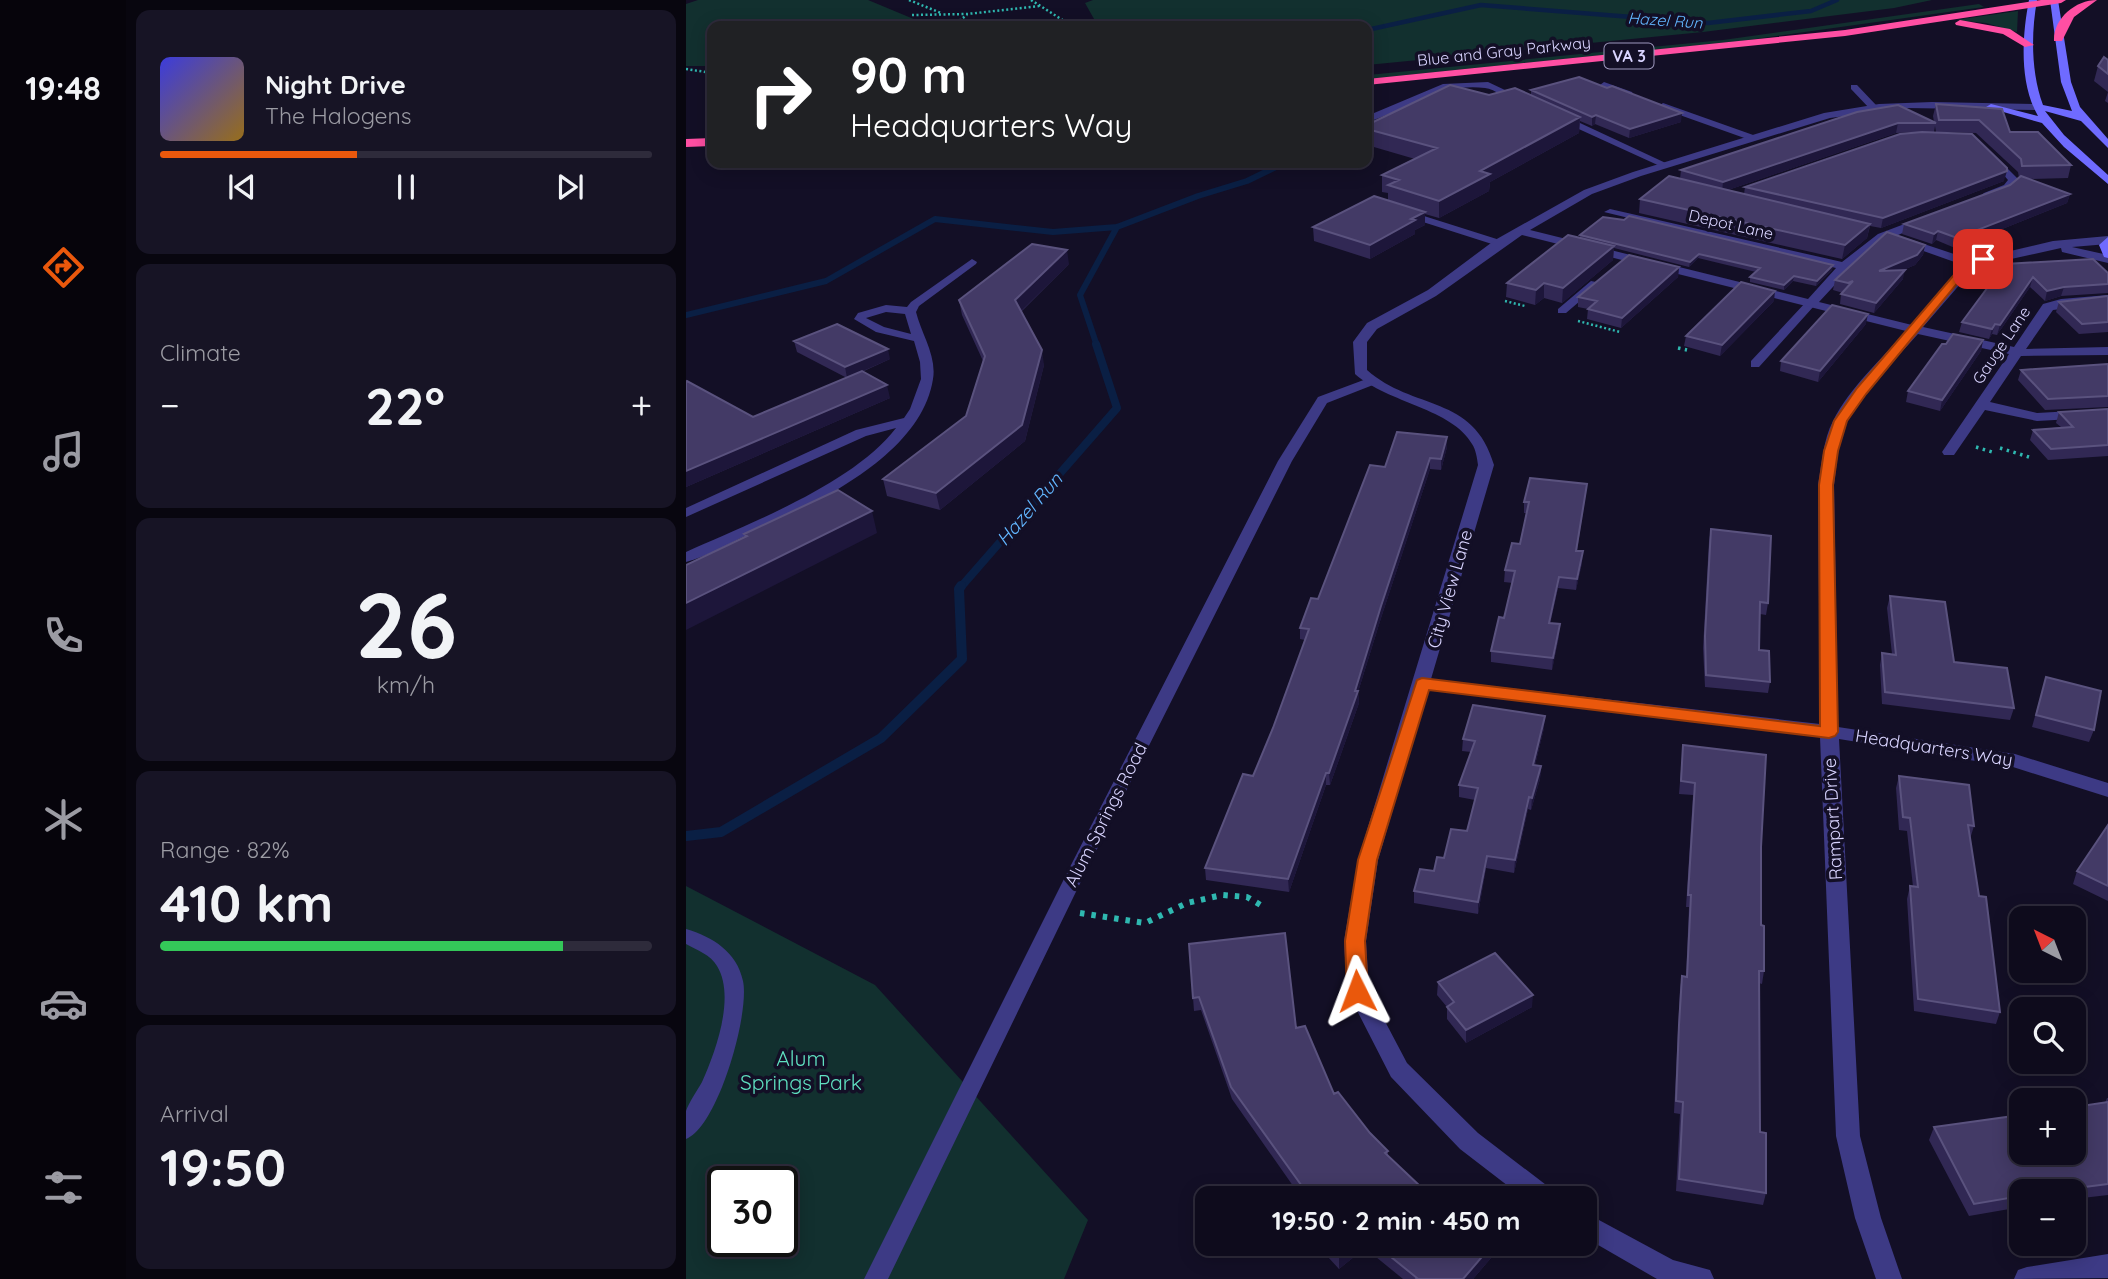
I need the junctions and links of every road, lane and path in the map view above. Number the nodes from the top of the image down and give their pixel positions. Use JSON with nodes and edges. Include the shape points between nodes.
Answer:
{"nodes":[{"id":1,"x":909,"y":0,"type":"edge"},
{"id":2,"x":1031,"y":0,"type":"edge"},
{"id":3,"x":2057,"y":0,"type":"edge"},
{"id":4,"x":2092,"y":0,"type":"edge"},
{"id":5,"x":1981,"y":1,"type":"edge"},
{"id":6,"x":2033,"y":2,"type":"edge"},
{"id":7,"x":1039,"y":6,"type":"junction"},
{"id":8,"x":912,"y":15,"type":"dead end"},
{"id":9,"x":944,"y":15,"type":"junction"},
{"id":10,"x":967,"y":15,"type":"junction"},
{"id":11,"x":959,"y":21,"type":"edge"},
{"id":12,"x":1064,"y":21,"type":"edge"},
{"id":13,"x":1891,"y":26,"type":"junction"},
{"id":14,"x":2058,"y":39,"type":"junction"},
{"id":15,"x":2029,"y":45,"type":"junction"},
{"id":16,"x":686,"y":69,"type":"edge"},
{"id":17,"x":707,"y":72,"type":"edge"},
{"id":18,"x":1372,"y":76,"type":"edge"},
{"id":19,"x":1372,"y":76,"type":"edge"},
{"id":20,"x":1604,"y":85,"type":"edge"},
{"id":21,"x":1854,"y":87,"type":"dead end"},
{"id":22,"x":1640,"y":98,"type":"edge"},
{"id":23,"x":1524,"y":101,"type":"edge"},
{"id":24,"x":1651,"y":102,"type":"edge"},
{"id":25,"x":1873,"y":107,"type":"junction"},
{"id":26,"x":1991,"y":107,"type":"junction"},
{"id":27,"x":2038,"y":107,"type":"junction"},
{"id":28,"x":1549,"y":112,"type":"edge"},
{"id":29,"x":1372,"y":117,"type":"edge"},
{"id":30,"x":2084,"y":119,"type":"junction"},
{"id":31,"x":2046,"y":121,"type":"junction"},
{"id":32,"x":707,"y":132,"type":"edge"},
{"id":33,"x":686,"y":133,"type":"edge"},
{"id":34,"x":1753,"y":138,"type":"junction"},
{"id":35,"x":707,"y":142,"type":"edge"},
{"id":36,"x":686,"y":143,"type":"edge"},
{"id":37,"x":2108,"y":145,"type":"edge"},
{"id":38,"x":1983,"y":148,"type":"edge"},
{"id":39,"x":1665,"y":165,"type":"junction"},
{"id":40,"x":1637,"y":174,"type":"junction"},
{"id":41,"x":1656,"y":181,"type":"dead end"},
{"id":42,"x":2108,"y":181,"type":"edge"},
{"id":43,"x":1977,"y":200,"type":"edge"},
{"id":44,"x":1389,"y":208,"type":"edge"},
{"id":45,"x":1610,"y":212,"type":"dead end"},
{"id":46,"x":1938,"y":214,"type":"edge"},
{"id":47,"x":1521,"y":231,"type":"junction"},
{"id":48,"x":1876,"y":234,"type":"junction"},
{"id":49,"x":2108,"y":240,"type":"edge"},
{"id":50,"x":1499,"y":243,"type":"junction"},
{"id":51,"x":2041,"y":248,"type":"junction"},
{"id":52,"x":2108,"y":256,"type":"edge"},
{"id":53,"x":1626,"y":258,"type":"junction"},
{"id":54,"x":972,"y":262,"type":"dead end"},
{"id":55,"x":1971,"y":264,"type":"junction"},
{"id":56,"x":1845,"y":266,"type":"junction"},
{"id":57,"x":1615,"y":267,"type":"edge"},
{"id":58,"x":1604,"y":276,"type":"edge"},
{"id":59,"x":2108,"y":299,"type":"edge"},
{"id":60,"x":1505,"y":301,"type":"edge"},
{"id":61,"x":1810,"y":304,"type":"junction"},
{"id":62,"x":1525,"y":306,"type":"edge"},
{"id":63,"x":1562,"y":311,"type":"dead end"},
{"id":64,"x":910,"y":312,"type":"junction"},
{"id":65,"x":1577,"y":320,"type":"dead end"},
{"id":66,"x":1914,"y":329,"type":"junction"},
{"id":67,"x":1620,"y":332,"type":"edge"},
{"id":68,"x":919,"y":339,"type":"junction"},
{"id":69,"x":1678,"y":348,"type":"dead end"},
{"id":70,"x":1687,"y":350,"type":"edge"},
{"id":71,"x":2108,"y":351,"type":"edge"},
{"id":72,"x":2017,"y":352,"type":"junction"},
{"id":73,"x":1755,"y":364,"type":"dead end"},
{"id":74,"x":1369,"y":382,"type":"junction"},
{"id":75,"x":1982,"y":405,"type":"junction"},
{"id":76,"x":2108,"y":413,"type":"edge"},
{"id":77,"x":911,"y":420,"type":"junction"},
{"id":78,"x":2000,"y":448,"type":"dead end"},
{"id":79,"x":1949,"y":452,"type":"dead end"},
{"id":80,"x":2029,"y":457,"type":"dead end"},
{"id":81,"x":686,"y":513,"type":"edge"},
{"id":82,"x":686,"y":558,"type":"edge"},
{"id":83,"x":1422,"y":684,"type":"junction"},
{"id":84,"x":1829,"y":732,"type":"junction"},
{"id":85,"x":2108,"y":790,"type":"edge"},
{"id":86,"x":1264,"y":907,"type":"dead end"},
{"id":87,"x":1101,"y":917,"type":"dead end"},
{"id":88,"x":686,"y":936,"type":"edge"},
{"id":89,"x":695,"y":1096,"type":"edge"},
{"id":90,"x":686,"y":1129,"type":"edge"},
{"id":91,"x":1528,"y":1186,"type":"edge"},
{"id":92,"x":1597,"y":1231,"type":"edge"},
{"id":93,"x":2108,"y":1266,"type":"edge"},
{"id":94,"x":876,"y":1279,"type":"edge"},
{"id":95,"x":1701,"y":1279,"type":"edge"},
{"id":96,"x":1889,"y":1279,"type":"edge"},
{"id":97,"x":2027,"y":1279,"type":"edge"}],
"edges":[{"from":1,"to":9,"type":"path"},
{"from":2,"to":7,"type":"path"},
{"from":3,"to":6,"type":"highway","name":"Blue and Gray Parkway","number":"VA 3"},
{"from":3,"to":14,"type":"main road"},
{"from":4,"to":14,"type":"highway","via":[[2074,8]]},
{"from":5,"to":18,"type":"highway","name":"Blue and Gray Parkway","number":"VA 3","via":[[1732,36]]},
{"from":6,"to":13,"type":"highway","name":"Blue and Gray Parkway","number":"VA 3"},
{"from":6,"to":15,"type":"main road"},
{"from":7,"to":10,"type":"path"},
{"from":7,"to":12,"type":"path"},
{"from":8,"to":9,"type":"path"},
{"from":9,"to":10,"type":"path"},
{"from":10,"to":11,"type":"path"},
{"from":13,"to":15,"type":"highway","via":[[1977,24],[2006,31]]},
{"from":13,"to":19,"type":"highway","name":"Blue and Gray Parkway","number":"VA 3","via":[[1723,47]]},
{"from":14,"to":30,"type":"main road","via":[[2066,82]]},
{"from":15,"to":27,"type":"main road"},
{"from":16,"to":17,"type":"path"},
{"from":20,"to":22,"type":"lane"},
{"from":21,"to":25,"type":"lane"},
{"from":23,"to":29,"type":"lane","via":[[1488,85],[1446,86]]},
{"from":24,"to":34,"type":"lane"},
{"from":25,"to":26,"type":"street"},
{"from":25,"to":34,"type":"street","via":[[1828,115]]},
{"from":26,"to":27,"type":"street"},
{"from":26,"to":31,"type":"main road"},
{"from":27,"to":30,"type":"main road"},
{"from":27,"to":31,"type":"main road"},
{"from":28,"to":39,"type":"lane"},
{"from":30,"to":37,"type":"main road"},
{"from":31,"to":42,"type":"main road"},
{"from":32,"to":33,"type":"highway"},
{"from":34,"to":39,"type":"street"},
{"from":35,"to":36,"type":"highway"},
{"from":38,"to":43,"type":"street","via":[[2014,180]]},
{"from":39,"to":40,"type":"street"},
{"from":40,"to":41,"type":"street"},
{"from":40,"to":47,"type":"street","via":[[1588,192]]},
{"from":44,"to":50,"type":"lane"},
{"from":45,"to":56,"type":"street","name":"Depot Lane"},
{"from":46,"to":48,"type":"street"},
{"from":47,"to":50,"type":"street"},
{"from":47,"to":53,"type":"street"},
{"from":48,"to":55,"type":"street"},
{"from":48,"to":56,"type":"street"},
{"from":49,"to":51,"type":"street"},
{"from":49,"to":52,"type":"main road"},
{"from":50,"to":74,"type":"street","via":[[1432,293],[1372,326],[1360,342],[1359,354],[1360,371]]},
{"from":51,"to":52,"type":"street"},
{"from":51,"to":55,"type":"street"},
{"from":53,"to":57,"type":"lane"},
{"from":53,"to":61,"type":"street"},
{"from":54,"to":64,"type":"lane"},
{"from":55,"to":66,"type":"street","name":"Rampart Drive"},
{"from":56,"to":61,"type":"street"},
{"from":58,"to":63,"type":"lane"},
{"from":59,"to":72,"type":"street","name":"Gauge Lane","via":[[2048,307]]},
{"from":60,"to":62,"type":"path"},
{"from":61,"to":66,"type":"street"},
{"from":61,"to":73,"type":"lane"},
{"from":64,"to":68,"type":"lane"},
{"from":64,"to":68,"type":"lane","via":[[881,308],[860,320]]},
{"from":65,"to":67,"type":"path"},
{"from":66,"to":72,"type":"street"},
{"from":66,"to":84,"type":"street","name":"Rampart Drive","via":[[1840,421],[1831,451],[1826,485]]},
{"from":68,"to":77,"type":"lane","via":[[927,376]]},
{"from":69,"to":70,"type":"path"},
{"from":71,"to":72,"type":"street"},
{"from":72,"to":75,"type":"street","name":"Gauge Lane"},
{"from":74,"to":83,"type":"street","name":"City View Lane","via":[[1468,428],[1480,444],[1486,465]]},
{"from":74,"to":94,"type":"lane","name":"Alum Springs Road","via":[[1322,400],[1286,461]]},
{"from":75,"to":76,"type":"street","via":[[2037,417]]},
{"from":75,"to":79,"type":"street","name":"Gauge Lane"},
{"from":77,"to":81,"type":"lane","via":[[861,433]]},
{"from":77,"to":82,"type":"lane","via":[[885,449],[829,488]]},
{"from":78,"to":80,"type":"path"},
{"from":83,"to":84,"type":"street","name":"Headquarters Way"},
{"from":83,"to":91,"type":"street","name":"City View Lane","via":[[1368,860],[1355,941],[1357,991],[1399,1070],[1469,1141]]},
{"from":84,"to":85,"type":"street","name":"Headquarters Way","via":[[2015,761]]},
{"from":84,"to":96,"type":"street","name":"Rampart Drive","via":[[1848,1136]]},
{"from":86,"to":87,"type":"path","via":[[1247,897],[1222,895],[1187,903],[1145,923]]},
{"from":88,"to":89,"type":"lane","via":[[713,949],[727,964],[736,993],[729,1042]]},
{"from":89,"to":90,"type":"lane"},
{"from":92,"to":95,"type":"street","via":[[1668,1271]]},
{"from":93,"to":97,"type":"street"}]}
